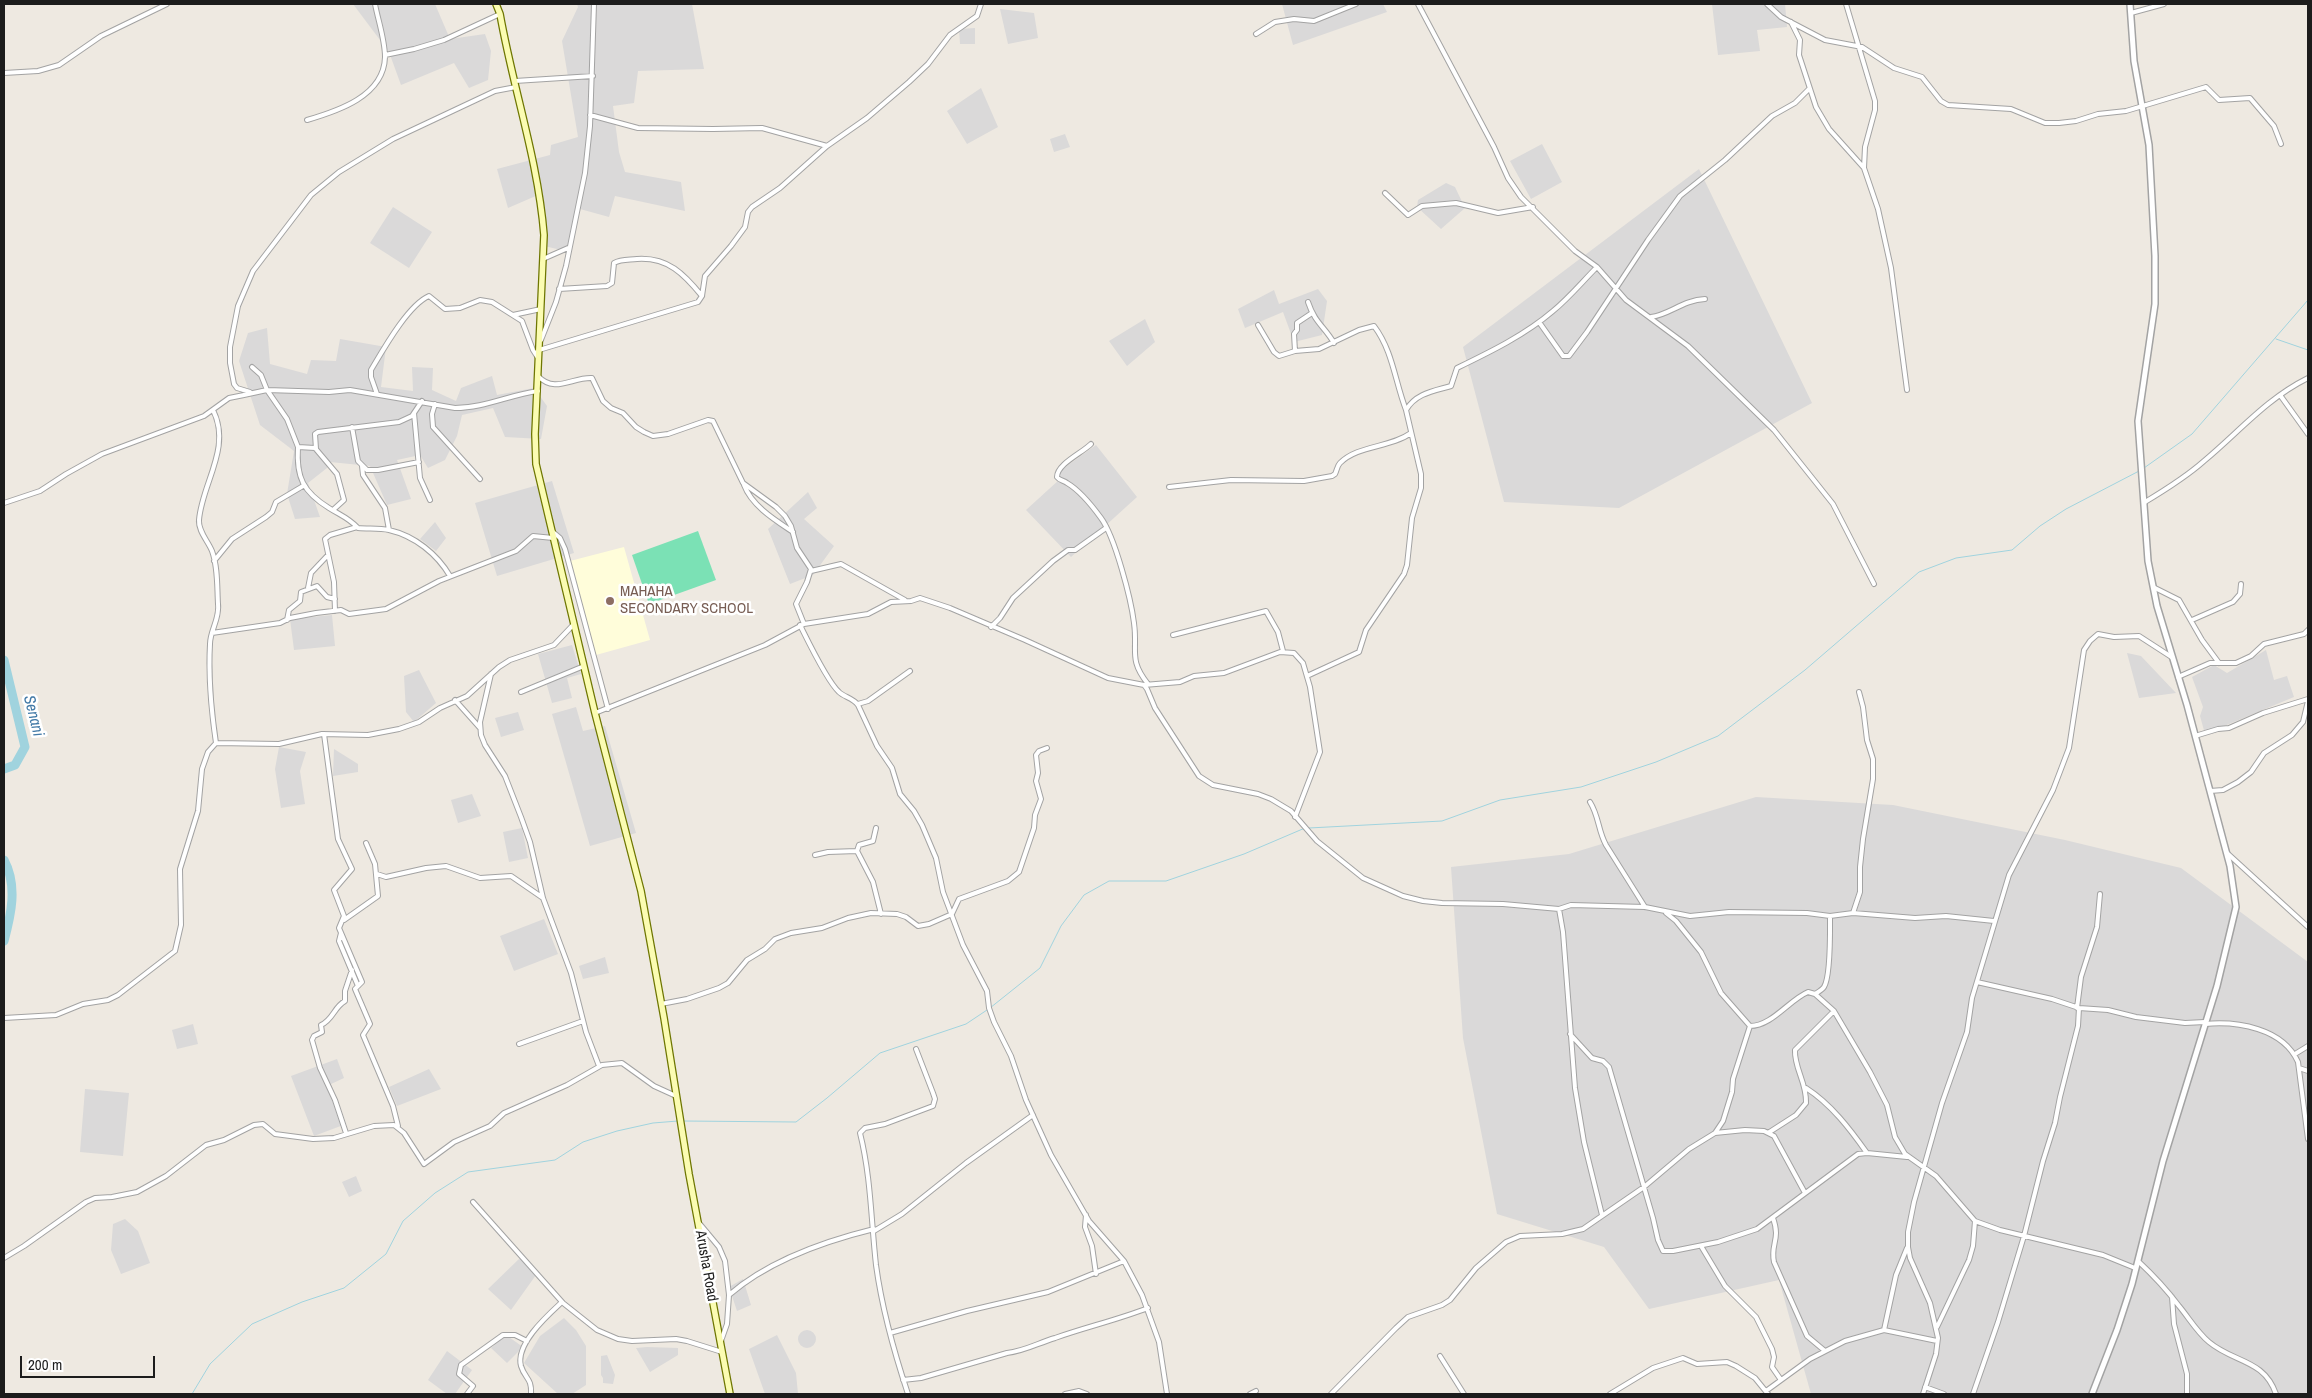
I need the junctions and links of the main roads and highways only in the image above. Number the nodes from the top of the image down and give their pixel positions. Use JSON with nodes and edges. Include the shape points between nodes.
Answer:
{"nodes":[{"id":1,"x":496,"y":4,"type":"edge"},
{"id":2,"x":730,"y":1394,"type":"edge"}],
"edges":[{"from":1,"to":2,"type":"main road","name":"Arusha Road","via":[[542,216],[536,460],[595,713],[641,891]]}]}
